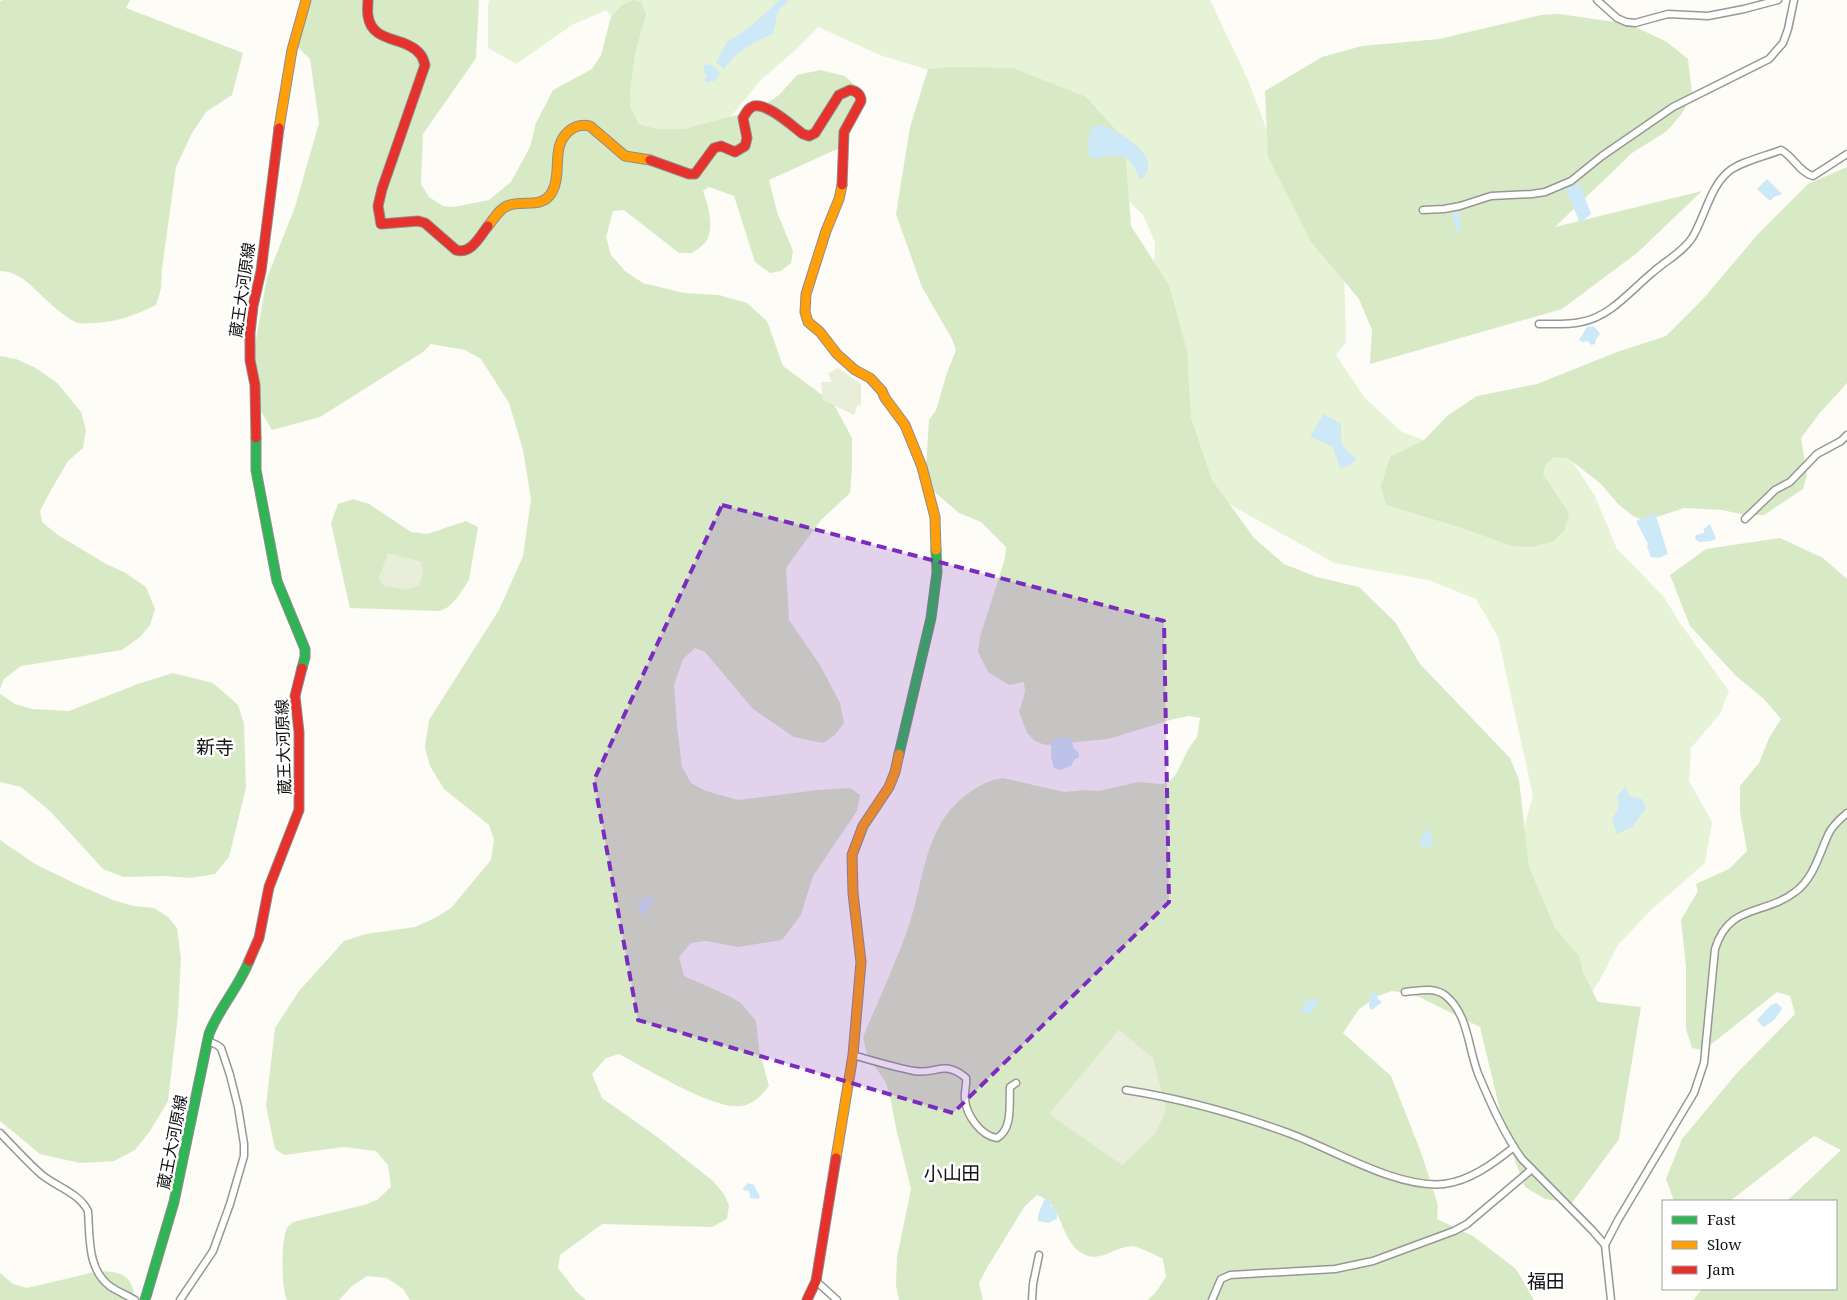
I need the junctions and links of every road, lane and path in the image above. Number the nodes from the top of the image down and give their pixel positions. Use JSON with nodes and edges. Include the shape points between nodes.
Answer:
{"nodes":[{"id":1,"x":306,"y":0,"type":"edge"},
{"id":2,"x":368,"y":0,"type":"edge"},
{"id":3,"x":1597,"y":0,"type":"edge"},
{"id":4,"x":1778,"y":0,"type":"edge"},
{"id":5,"x":1794,"y":0,"type":"edge"},
{"id":6,"x":1847,"y":154,"type":"edge"},
{"id":7,"x":1423,"y":210,"type":"dead end"},
{"id":8,"x":1540,"y":324,"type":"dead end"},
{"id":9,"x":1847,"y":435,"type":"edge"},
{"id":10,"x":1745,"y":519,"type":"dead end"},
{"id":11,"x":1847,"y":814,"type":"edge"},
{"id":12,"x":1405,"y":992,"type":"dead end"},
{"id":13,"x":208,"y":1041,"type":"junction"},
{"id":14,"x":853,"y":1055,"type":"junction"},
{"id":15,"x":1016,"y":1082,"type":"dead end"},
{"id":16,"x":1126,"y":1090,"type":"dead end"},
{"id":17,"x":0,"y":1133,"type":"edge"},
{"id":18,"x":1514,"y":1148,"type":"junction"},
{"id":19,"x":1532,"y":1169,"type":"junction"},
{"id":20,"x":1605,"y":1245,"type":"junction"},
{"id":21,"x":1039,"y":1255,"type":"dead end"},
{"id":22,"x":816,"y":1281,"type":"junction"},
{"id":23,"x":135,"y":1300,"type":"edge"},
{"id":24,"x":145,"y":1300,"type":"edge"},
{"id":25,"x":180,"y":1300,"type":"edge"},
{"id":26,"x":807,"y":1300,"type":"edge"},
{"id":27,"x":837,"y":1300,"type":"edge"},
{"id":28,"x":1032,"y":1300,"type":"edge"},
{"id":29,"x":1212,"y":1300,"type":"edge"},
{"id":30,"x":1611,"y":1300,"type":"edge"}],
"edges":[{"from":1,"to":13,"type":"street","name":"蔵王大河原線","via":[[292,50],[282,108],[250,333],[250,360],[256,385],[256,470],[278,581],[305,649],[295,696],[299,732],[299,810],[269,887],[259,938],[244,974],[213,1023]]},
{"from":2,"to":14,"type":"street","via":[[366,14],[374,30],[416,49],[424,58],[425,65],[382,189],[378,206],[380,224],[425,223],[462,252],[468,250],[504,207],[512,203],[541,203],[547,199],[555,180],[558,145],[575,126],[590,126],[625,156],[651,160],[695,174],[714,148],[721,146],[734,152],[742,150],[748,134],[743,118],[754,105],[768,109],[809,136],[839,95],[852,89],[862,96],[844,132],[839,199],[806,294],[805,312],[808,322],[837,354],[882,391],[905,425],[922,467],[935,516],[937,572],[931,618],[895,772],[863,826],[852,855],[852,893],[862,962]]},
{"from":3,"to":4,"type":"street","via":[[1617,18],[1635,23],[1668,14],[1708,16]]},
{"from":5,"to":7,"type":"street","via":[[1783,43],[1768,59],[1673,107],[1571,180],[1545,192],[1491,196],[1460,206]]},
{"from":6,"to":8,"type":"street","via":[[1813,176],[1804,172],[1781,150],[1728,171],[1690,240],[1623,299],[1603,314],[1582,322]]},
{"from":9,"to":10,"type":"street","via":[[1816,454],[1790,482],[1775,490]]},
{"from":11,"to":20,"type":"street","via":[[1830,832],[1810,876],[1795,892],[1734,919],[1718,938],[1700,1079]]},
{"from":12,"to":18,"type":"street","via":[[1436,990],[1456,1006],[1478,1075]]},
{"from":13,"to":24,"type":"street","name":"蔵王大河原線","via":[[178,1188]]},
{"from":13,"to":25,"type":"street","via":[[221,1048],[230,1075],[244,1156],[213,1251]]},
{"from":14,"to":15,"type":"street","via":[[916,1072],[945,1067],[959,1072],[966,1078],[966,1108],[990,1137],[997,1138],[1006,1131],[1010,1087]]},
{"from":14,"to":22,"type":"street"},
{"from":16,"to":18,"type":"street","via":[[1232,1114],[1291,1134],[1386,1174],[1428,1184],[1444,1184],[1472,1175]]},
{"from":17,"to":23,"type":"street","via":[[45,1177],[85,1206],[95,1268],[111,1287]]},
{"from":18,"to":19,"type":"street"},
{"from":19,"to":20,"type":"street"},
{"from":19,"to":29,"type":"street","via":[[1479,1215],[1454,1231],[1356,1266],[1230,1275],[1222,1278]]},
{"from":20,"to":30,"type":"street"},
{"from":21,"to":28,"type":"street"},
{"from":22,"to":26,"type":"street"},
{"from":22,"to":27,"type":"street"}]}
